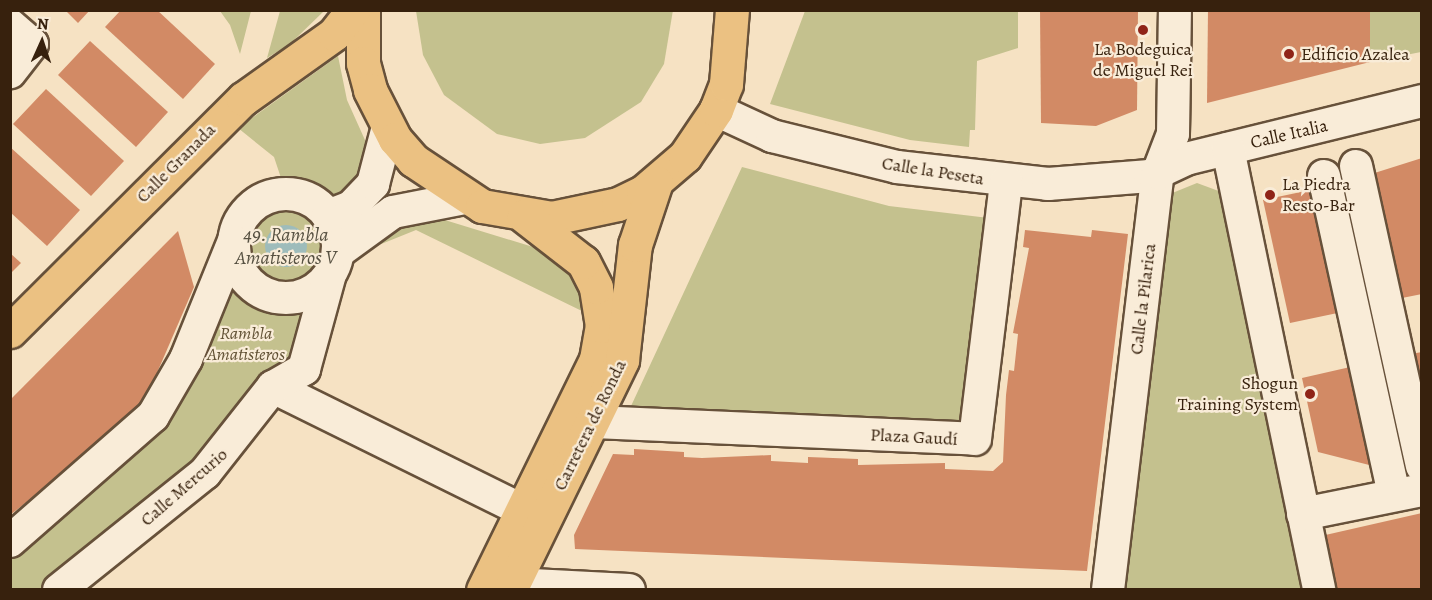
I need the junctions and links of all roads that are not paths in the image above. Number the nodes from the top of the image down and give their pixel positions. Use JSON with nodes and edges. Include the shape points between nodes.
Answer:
{"nodes":[{"id":1,"x":353,"y":10,"type":"edge"},
{"id":2,"x":363,"y":10,"type":"edge"},
{"id":3,"x":1175,"y":10,"type":"edge"},
{"id":4,"x":736,"y":19,"type":"edge"},
{"id":5,"x":10,"y":25,"type":"edge"},
{"id":6,"x":10,"y":72,"type":"edge"},
{"id":7,"x":1422,"y":101,"type":"edge"},
{"id":8,"x":716,"y":110,"type":"junction"},
{"id":9,"x":388,"y":128,"type":"junction"},
{"id":10,"x":1228,"y":149,"type":"junction"},
{"id":11,"x":1356,"y":166,"type":"dead end"},
{"id":12,"x":1158,"y":172,"type":"junction"},
{"id":13,"x":1324,"y":176,"type":"dead end"},
{"id":14,"x":1006,"y":181,"type":"junction"},
{"id":15,"x":657,"y":182,"type":"junction"},
{"id":16,"x":465,"y":198,"type":"junction"},
{"id":17,"x":522,"y":215,"type":"junction"},
{"id":18,"x":328,"y":216,"type":"junction"},
{"id":19,"x":234,"y":241,"type":"junction"},
{"id":20,"x":334,"y":263,"type":"junction"},
{"id":21,"x":1388,"y":310,"type":"junction"},
{"id":22,"x":1355,"y":316,"type":"junction"},
{"id":23,"x":10,"y":331,"type":"edge"},
{"id":24,"x":1396,"y":350,"type":"junction"},
{"id":25,"x":1364,"y":357,"type":"junction"},
{"id":26,"x":273,"y":387,"type":"junction"},
{"id":27,"x":593,"y":423,"type":"junction"},
{"id":28,"x":1422,"y":466,"type":"edge"},
{"id":29,"x":1407,"y":488,"type":"edge"},
{"id":30,"x":522,"y":510,"type":"junction"},
{"id":31,"x":1303,"y":514,"type":"junction"},
{"id":32,"x":149,"y":518,"type":"junction"},
{"id":33,"x":10,"y":541,"type":"edge"},
{"id":34,"x":502,"y":588,"type":"edge"},
{"id":35,"x":59,"y":590,"type":"edge"},
{"id":36,"x":89,"y":590,"type":"edge"},
{"id":37,"x":629,"y":590,"type":"edge"},
{"id":38,"x":1108,"y":590,"type":"edge"},
{"id":39,"x":1319,"y":590,"type":"edge"}],
"edges":[{"from":1,"to":23,"type":"main road","name":"Calle Granada","via":[[334,34],[243,99]]},
{"from":2,"to":9,"type":"main road","via":[[363,63]]},
{"from":3,"to":12,"type":"street","name":"Calle la Pilarica","via":[[1173,134]]},
{"from":4,"to":8,"type":"main road"},
{"from":5,"to":6,"type":"street","via":[[32,44]]},
{"from":7,"to":10,"type":"street","name":"Calle Italia"},
{"from":8,"to":14,"type":"street","name":"Calle la Peseta","via":[[772,136],[839,154]]},
{"from":8,"to":15,"type":"main road","via":[[685,156]]},
{"from":9,"to":16,"type":"main road","via":[[413,160]]},
{"from":9,"to":18,"type":"street","via":[[373,184],[359,201]]},
{"from":10,"to":12,"type":"street","name":"Calle Italia"},
{"from":10,"to":31,"type":"street"},
{"from":11,"to":21,"type":"street"},
{"from":12,"to":14,"type":"street","name":"Calle la Peseta","via":[[1113,182]]},
{"from":12,"to":38,"type":"street","name":"Calle la Pilarica"},
{"from":13,"to":22,"type":"street"},
{"from":14,"to":27,"type":"street","name":"Plaza Gaudí","via":[[975,440]]},
{"from":15,"to":17,"type":"main road","via":[[591,212]]},
{"from":15,"to":27,"type":"main road","name":"Carretera de Ronda","via":[[635,245],[627,345]]},
{"from":16,"to":17,"type":"main road"},
{"from":16,"to":20,"type":"street","via":[[393,213]]},
{"from":17,"to":30,"type":"main road","name":"Carretera de Ronda","via":[[578,255],[592,277],[602,317],[596,359]]},
{"from":18,"to":19,"type":"street","via":[[303,197],[272,196],[246,213]]},
{"from":18,"to":20,"type":"street"},
{"from":19,"to":20,"type":"street","via":[[240,271],[269,295],[307,294]]},
{"from":19,"to":33,"type":"street","via":[[186,359],[153,416]]},
{"from":20,"to":26,"type":"street","name":"Calle Mercurio","via":[[307,363]]},
{"from":21,"to":22,"type":"street"},
{"from":21,"to":24,"type":"street"},
{"from":22,"to":25,"type":"street"},
{"from":24,"to":25,"type":"street"},
{"from":24,"to":28,"type":"street"},
{"from":25,"to":29,"type":"street"},
{"from":26,"to":30,"type":"street"},
{"from":26,"to":32,"type":"street","name":"Calle Mercurio","via":[[226,452]]},
{"from":27,"to":34,"type":"main road","name":"Carretera de Ronda"},
{"from":29,"to":31,"type":"street"},
{"from":30,"to":34,"type":"main road","name":"Carretera de Ronda"},
{"from":31,"to":39,"type":"street"},
{"from":32,"to":35,"type":"street","name":"Calle Mercurio"},
{"from":32,"to":36,"type":"street","via":[[157,534],[154,540]]},
{"from":34,"to":37,"type":"street"}]}
